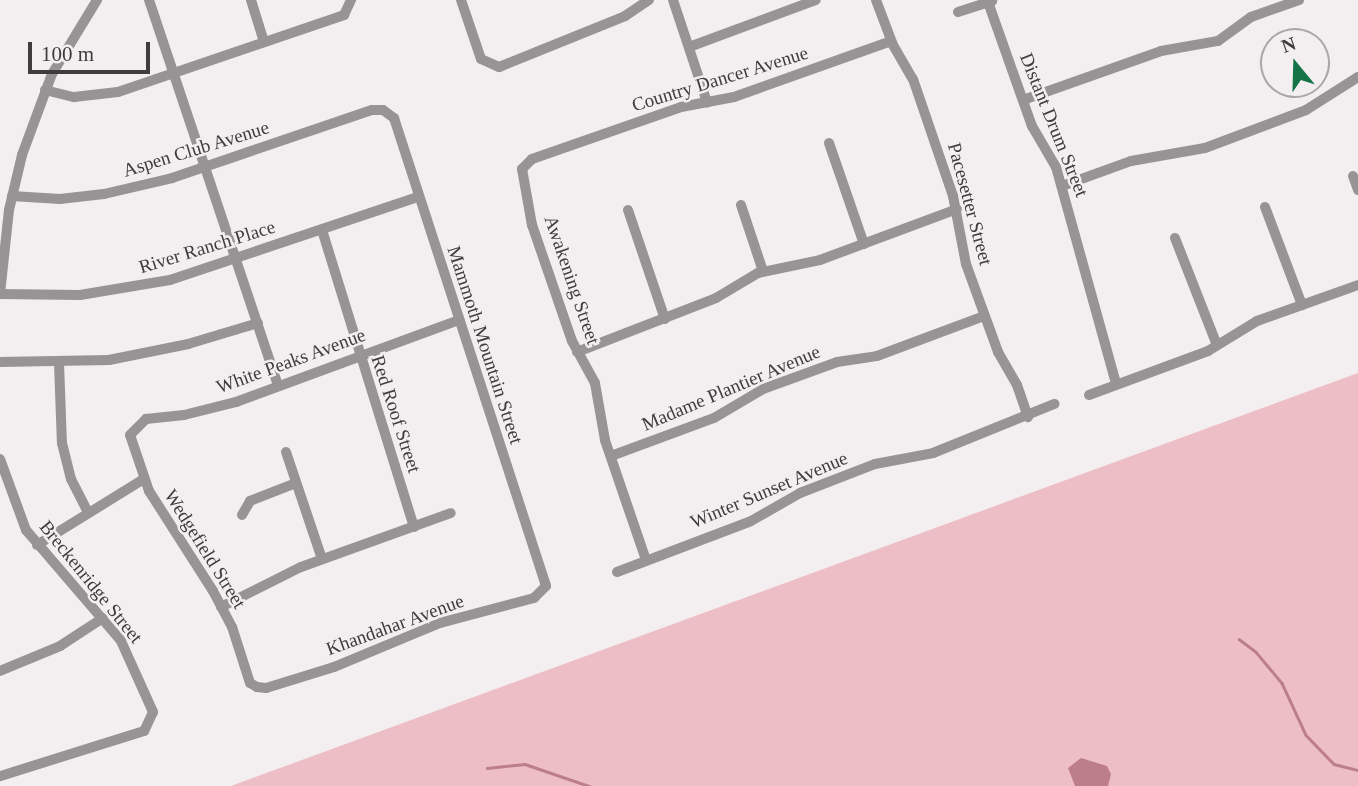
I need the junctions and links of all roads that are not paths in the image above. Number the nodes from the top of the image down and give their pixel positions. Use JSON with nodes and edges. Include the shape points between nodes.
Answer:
{"nodes":[{"id":1,"x":97,"y":0,"type":"edge"},
{"id":2,"x":149,"y":0,"type":"edge"},
{"id":3,"x":251,"y":0,"type":"edge"},
{"id":4,"x":461,"y":0,"type":"edge"},
{"id":5,"x":649,"y":0,"type":"edge"},
{"id":6,"x":673,"y":0,"type":"edge"},
{"id":7,"x":816,"y":0,"type":"edge"},
{"id":8,"x":876,"y":0,"type":"edge"},
{"id":9,"x":1299,"y":0,"type":"edge"},
{"id":10,"x":991,"y":1,"type":"edge"},
{"id":11,"x":350,"y":5,"type":"edge"},
{"id":12,"x":958,"y":12,"type":"dead end"},
{"id":13,"x":891,"y":41,"type":"junction"},
{"id":14,"x":264,"y":42,"type":"junction"},
{"id":15,"x":688,"y":47,"type":"junction"},
{"id":16,"x":172,"y":74,"type":"junction"},
{"id":17,"x":1358,"y":77,"type":"edge"},
{"id":18,"x":46,"y":90,"type":"junction"},
{"id":19,"x":1023,"y":100,"type":"junction"},
{"id":20,"x":707,"y":102,"type":"junction"},
{"id":21,"x":386,"y":111,"type":"joint"},
{"id":22,"x":829,"y":143,"type":"dead end"},
{"id":23,"x":204,"y":167,"type":"junction"},
{"id":24,"x":522,"y":169,"type":"joint"},
{"id":25,"x":1353,"y":176,"type":"dead end"},
{"id":26,"x":1062,"y":186,"type":"junction"},
{"id":27,"x":1358,"y":190,"type":"edge"},
{"id":28,"x":12,"y":196,"type":"junction"},
{"id":29,"x":418,"y":197,"type":"junction"},
{"id":30,"x":741,"y":205,"type":"dead end"},
{"id":31,"x":1265,"y":207,"type":"dead end"},
{"id":32,"x":957,"y":209,"type":"junction"},
{"id":33,"x":628,"y":210,"type":"dead end"},
{"id":34,"x":322,"y":230,"type":"junction"},
{"id":35,"x":1175,"y":238,"type":"dead end"},
{"id":36,"x":864,"y":244,"type":"junction"},
{"id":37,"x":236,"y":259,"type":"junction"},
{"id":38,"x":763,"y":271,"type":"junction"},
{"id":39,"x":1358,"y":285,"type":"edge"},
{"id":40,"x":0,"y":294,"type":"edge"},
{"id":41,"x":1302,"y":305,"type":"junction"},
{"id":42,"x":984,"y":316,"type":"junction"},
{"id":43,"x":665,"y":319,"type":"junction"},
{"id":44,"x":459,"y":320,"type":"junction"},
{"id":45,"x":258,"y":323,"type":"junction"},
{"id":46,"x":1217,"y":345,"type":"junction"},
{"id":47,"x":577,"y":352,"type":"junction"},
{"id":48,"x":358,"y":355,"type":"junction"},
{"id":49,"x":0,"y":362,"type":"edge"},
{"id":50,"x":59,"y":363,"type":"junction"},
{"id":51,"x":1116,"y":383,"type":"junction"},
{"id":52,"x":278,"y":385,"type":"junction"},
{"id":53,"x":1089,"y":395,"type":"dead end"},
{"id":54,"x":1054,"y":404,"type":"dead end"},
{"id":55,"x":1028,"y":416,"type":"junction"},
{"id":56,"x":135,"y":427,"type":"joint"},
{"id":57,"x":286,"y":452,"type":"dead end"},
{"id":58,"x":611,"y":456,"type":"junction"},
{"id":59,"x":0,"y":459,"type":"edge"},
{"id":60,"x":144,"y":479,"type":"junction"},
{"id":61,"x":296,"y":483,"type":"junction"},
{"id":62,"x":88,"y":512,"type":"junction"},
{"id":63,"x":451,"y":513,"type":"dead end"},
{"id":64,"x":242,"y":515,"type":"dead end"},
{"id":65,"x":414,"y":527,"type":"junction"},
{"id":66,"x":37,"y":545,"type":"junction"},
{"id":67,"x":321,"y":559,"type":"junction"},
{"id":68,"x":646,"y":560,"type":"junction"},
{"id":69,"x":618,"y":572,"type":"dead end"},
{"id":70,"x":543,"y":591,"type":"joint"},
{"id":71,"x":221,"y":607,"type":"junction"},
{"id":72,"x":103,"y":618,"type":"junction"},
{"id":73,"x":0,"y":671,"type":"edge"},
{"id":74,"x":257,"y":687,"type":"joint"},
{"id":75,"x":0,"y":776,"type":"edge"}],
"edges":[{"from":1,"to":18,"type":"street"},
{"from":2,"to":16,"type":"street"},
{"from":3,"to":14,"type":"street"},
{"from":4,"to":5,"type":"street","via":[[481,59],[491,67],[625,16]]},
{"from":6,"to":15,"type":"street"},
{"from":7,"to":15,"type":"street"},
{"from":8,"to":13,"type":"street","name":"Pacesetter Street"},
{"from":9,"to":19,"type":"street","via":[[1251,17],[1218,41],[1161,51]]},
{"from":10,"to":12,"type":"street"},
{"from":10,"to":19,"type":"street","name":"Distant Drum Street"},
{"from":11,"to":14,"type":"street"},
{"from":13,"to":20,"type":"street","name":"Country Dancer Avenue","via":[[734,97]]},
{"from":13,"to":32,"type":"street","name":"Pacesetter Street","via":[[913,79]]},
{"from":14,"to":16,"type":"street"},
{"from":15,"to":20,"type":"street"},
{"from":16,"to":18,"type":"street","via":[[90,97]]},
{"from":16,"to":23,"type":"street"},
{"from":17,"to":26,"type":"street","via":[[1316,105],[1279,121],[1191,153],[1131,161]]},
{"from":18,"to":28,"type":"street"},
{"from":19,"to":26,"type":"street","name":"Distant Drum Street"},
{"from":20,"to":24,"type":"street","name":"Country Dancer Avenue","via":[[532,159]]},
{"from":21,"to":23,"type":"street","name":"Aspen Club Avenue","via":[[372,110]]},
{"from":21,"to":29,"type":"street","name":"Mammoth Mountain Street","via":[[394,118]]},
{"from":22,"to":36,"type":"street"},
{"from":23,"to":28,"type":"street","name":"Aspen Club Avenue","via":[[104,194],[60,199]]},
{"from":23,"to":37,"type":"street"},
{"from":24,"to":47,"type":"street","name":"Awakening Street","via":[[532,225]]},
{"from":25,"to":27,"type":"street"},
{"from":26,"to":51,"type":"street","name":"Distant Drum Street","via":[[1078,260]]},
{"from":28,"to":40,"type":"street"},
{"from":29,"to":34,"type":"street","name":"River Ranch Place"},
{"from":29,"to":44,"type":"street","name":"Mammoth Mountain Street"},
{"from":30,"to":38,"type":"street"},
{"from":31,"to":41,"type":"street"},
{"from":32,"to":36,"type":"street"},
{"from":32,"to":42,"type":"street","name":"Pacesetter Street","via":[[962,249]]},
{"from":33,"to":43,"type":"street"},
{"from":34,"to":37,"type":"street","name":"River Ranch Place"},
{"from":34,"to":48,"type":"street","name":"Red Roof Street"},
{"from":35,"to":46,"type":"street"},
{"from":36,"to":38,"type":"street","via":[[812,263]]},
{"from":37,"to":40,"type":"street","name":"River Ranch Place","via":[[107,292]]},
{"from":37,"to":45,"type":"street"},
{"from":38,"to":43,"type":"street","via":[[729,292]]},
{"from":39,"to":41,"type":"street"},
{"from":41,"to":46,"type":"street","via":[[1245,327]]},
{"from":42,"to":55,"type":"street","name":"Pacesetter Street"},
{"from":42,"to":58,"type":"street","name":"Madame Plantier Avenue","via":[[877,356],[836,362],[763,389],[714,418]]},
{"from":43,"to":47,"type":"street"},
{"from":44,"to":48,"type":"street","name":"White Peaks Avenue"},
{"from":44,"to":70,"type":"street","name":"Mammoth Mountain Street","via":[[544,571]]},
{"from":45,"to":50,"type":"street","via":[[143,354]]},
{"from":45,"to":52,"type":"street"},
{"from":46,"to":51,"type":"street"},
{"from":47,"to":58,"type":"street","name":"Awakening Street","via":[[595,383]]},
{"from":48,"to":52,"type":"street","name":"White Peaks Avenue"},
{"from":48,"to":65,"type":"street","name":"Red Roof Street"},
{"from":49,"to":50,"type":"street"},
{"from":50,"to":62,"type":"street","via":[[62,443],[71,479]]},
{"from":51,"to":53,"type":"street"},
{"from":52,"to":56,"type":"street","name":"White Peaks Avenue","via":[[205,411],[146,419]]},
{"from":54,"to":55,"type":"street","name":"Winter Sunset Avenue"},
{"from":55,"to":68,"type":"street","name":"Winter Sunset Avenue","via":[[912,460],[862,469],[800,493],[751,522]]},
{"from":56,"to":60,"type":"street","name":"Wedgefield Street","via":[[130,442]]},
{"from":57,"to":61,"type":"street"},
{"from":58,"to":68,"type":"street","name":"Awakening Street"},
{"from":59,"to":66,"type":"street","name":"Breckenridge Street","via":[[15,507]]},
{"from":60,"to":62,"type":"street"},
{"from":60,"to":71,"type":"street","name":"Wedgefield Street","via":[[173,534]]},
{"from":61,"to":64,"type":"street","via":[[250,501]]},
{"from":61,"to":67,"type":"street"},
{"from":62,"to":66,"type":"street"},
{"from":63,"to":65,"type":"street"},
{"from":65,"to":67,"type":"street"},
{"from":66,"to":72,"type":"street","name":"Breckenridge Street"},
{"from":67,"to":71,"type":"street"},
{"from":68,"to":69,"type":"street","name":"Winter Sunset Avenue"},
{"from":70,"to":74,"type":"street","name":"Khandahar Avenue","via":[[534,598],[440,623],[334,667]]},
{"from":71,"to":74,"type":"street","name":"Wedgefield Street","via":[[250,683]]},
{"from":72,"to":73,"type":"street","via":[[60,646]]},
{"from":72,"to":75,"type":"street","name":"Breckenridge Street","via":[[137,670],[153,712],[150,726]]}]}
